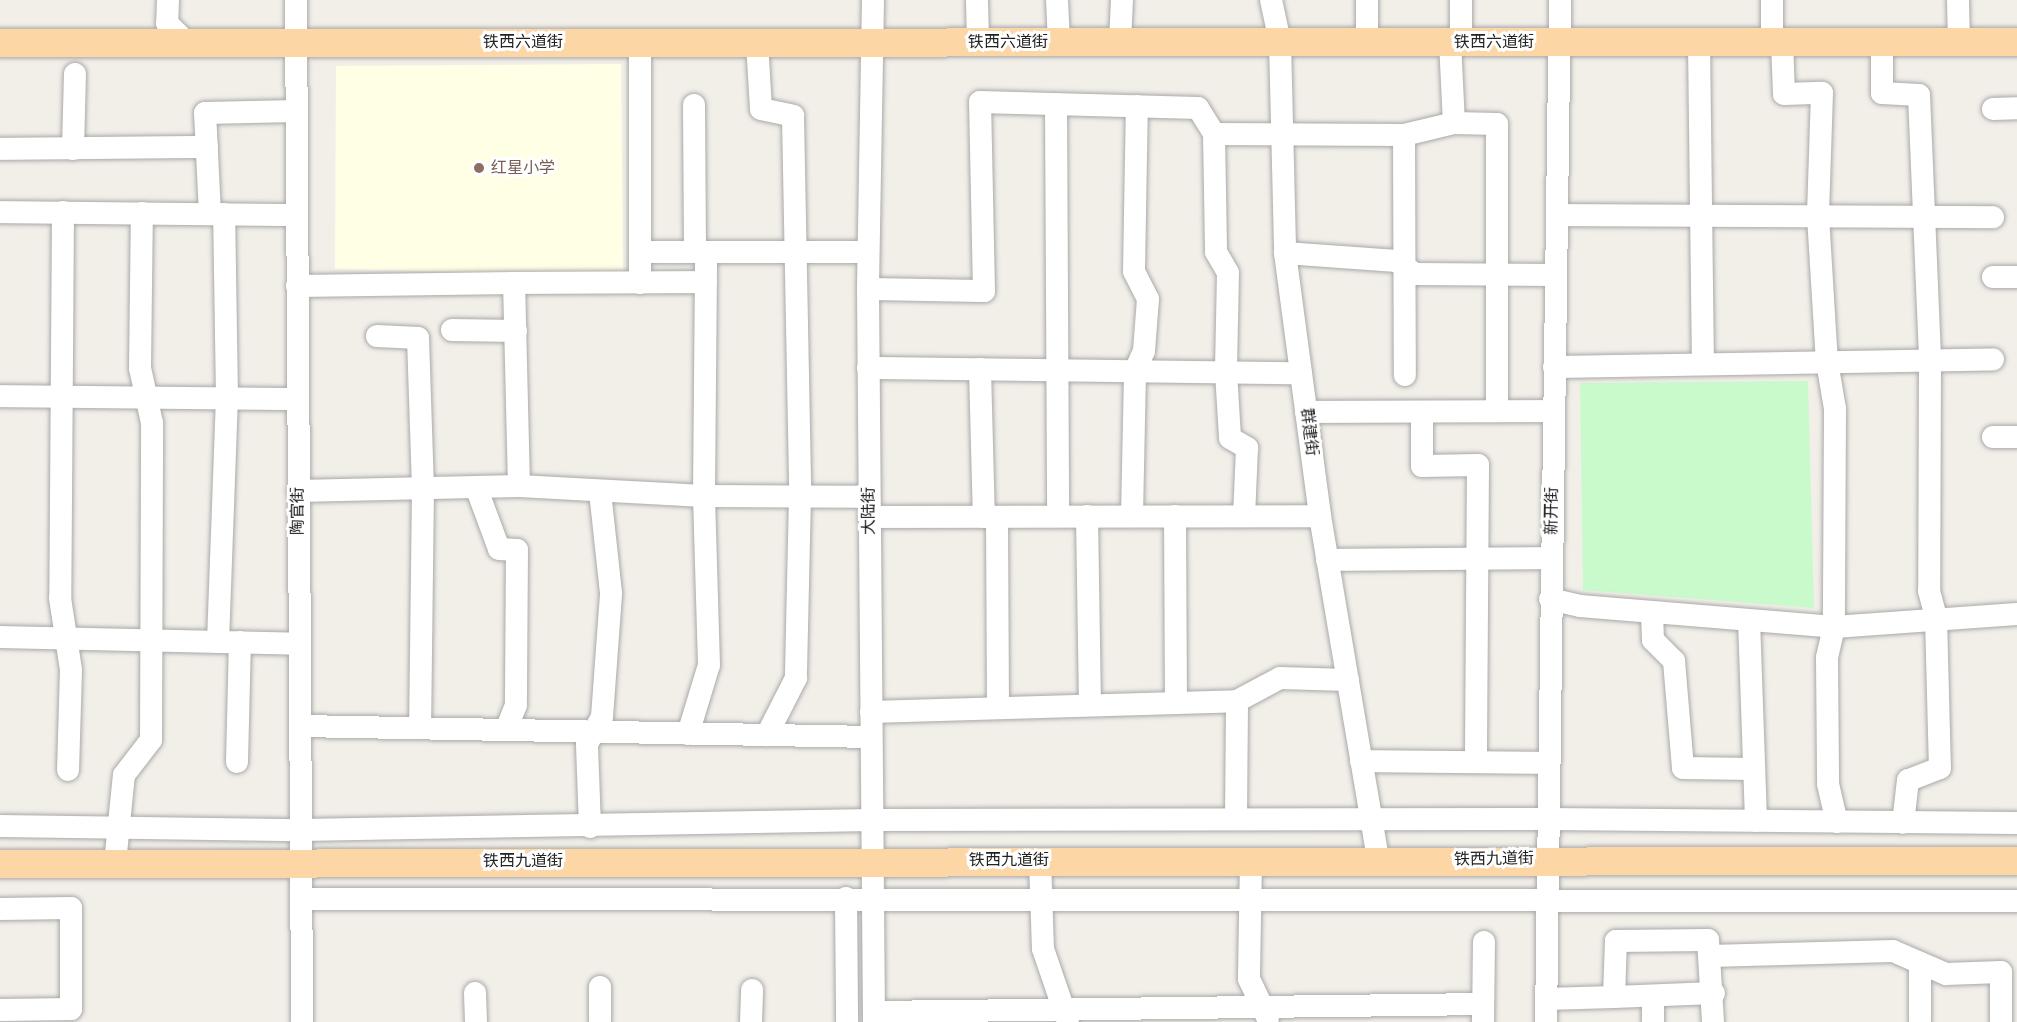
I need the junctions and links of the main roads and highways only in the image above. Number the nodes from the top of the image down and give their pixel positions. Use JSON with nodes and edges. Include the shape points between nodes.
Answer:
{"nodes":[{"id":1,"x":0,"y":42,"type":"edge"},
{"id":2,"x":2017,"y":42,"type":"edge"},
{"id":3,"x":2017,"y":861,"type":"edge"},
{"id":4,"x":0,"y":864,"type":"edge"}],
"edges":[{"from":1,"to":2,"type":"main road","name":"铁西六道街"},
{"from":3,"to":4,"type":"main road","name":"铁西九道街"}]}
